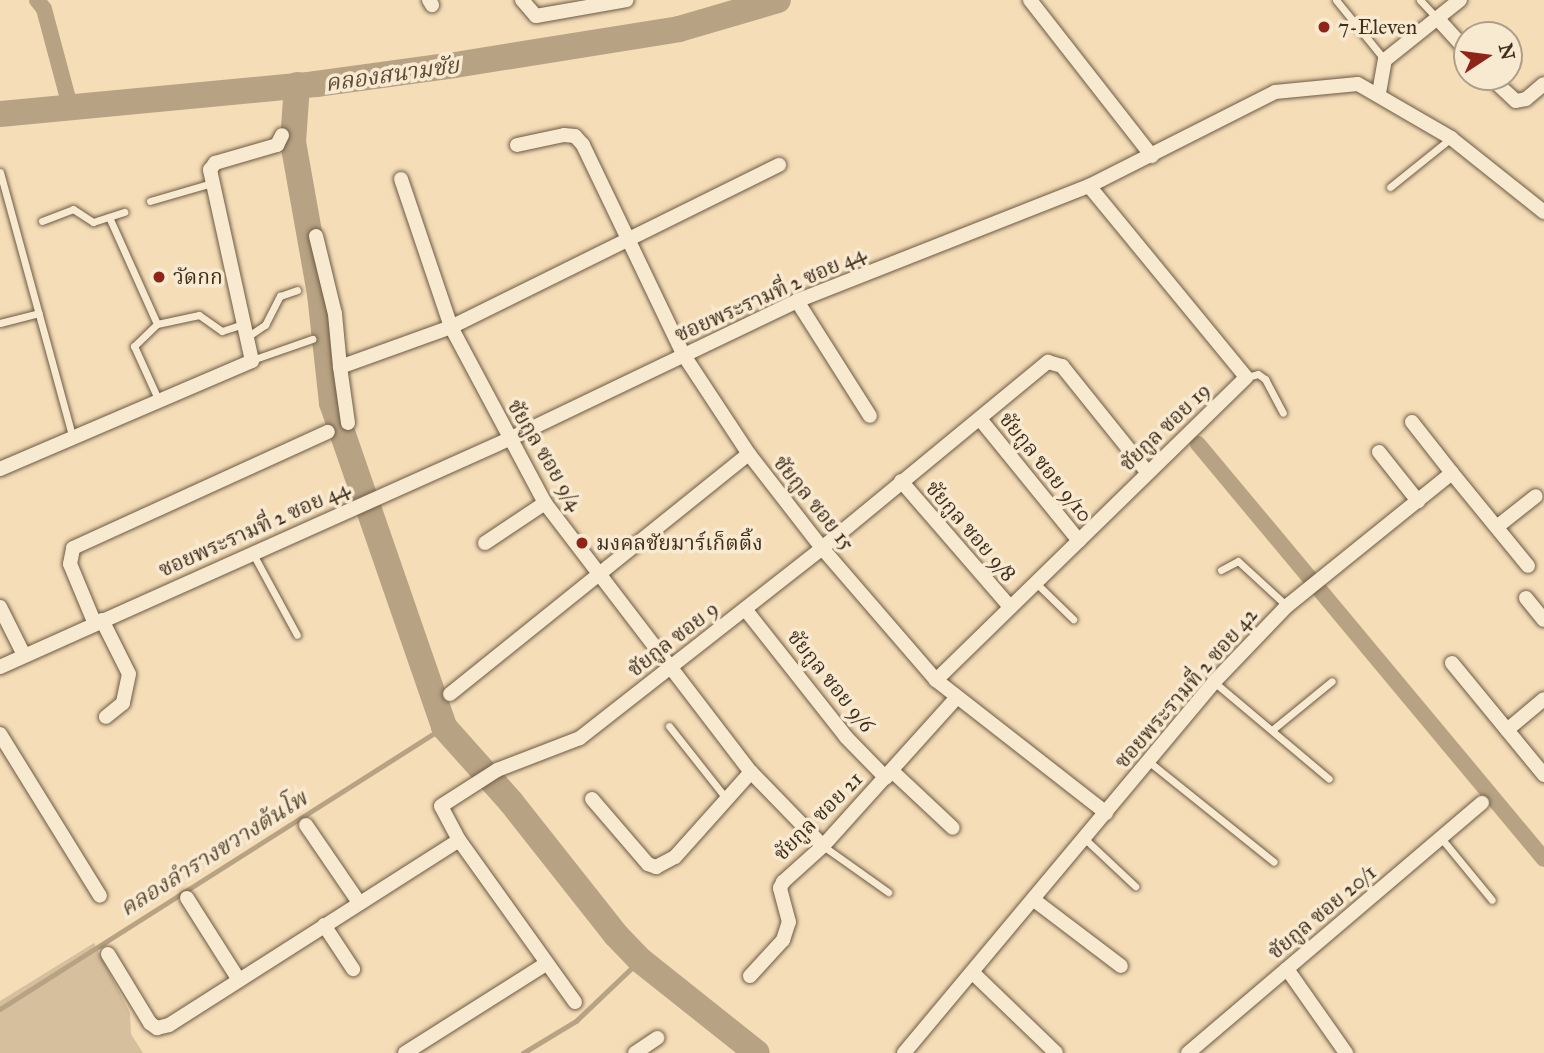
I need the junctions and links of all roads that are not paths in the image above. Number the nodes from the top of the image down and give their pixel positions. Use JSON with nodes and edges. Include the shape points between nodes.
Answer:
{"nodes":[{"id":1,"x":522,"y":0,"type":"edge"},
{"id":2,"x":627,"y":0,"type":"edge"},
{"id":3,"x":1030,"y":0,"type":"edge"},
{"id":4,"x":1336,"y":0,"type":"edge"},
{"id":5,"x":1420,"y":0,"type":"edge"},
{"id":6,"x":1460,"y":0,"type":"edge"},
{"id":7,"x":1437,"y":18,"type":"junction"},
{"id":8,"x":1453,"y":36,"type":"edge"},
{"id":9,"x":1385,"y":60,"type":"junction"},
{"id":10,"x":1544,"y":84,"type":"edge"},
{"id":11,"x":1505,"y":91,"type":"edge"},
{"id":12,"x":1379,"y":93,"type":"junction"},
{"id":13,"x":282,"y":135,"type":"dead end"},
{"id":14,"x":1451,"y":138,"type":"junction"},
{"id":15,"x":517,"y":145,"type":"dead end"},
{"id":16,"x":1152,"y":156,"type":"junction"},
{"id":17,"x":779,"y":165,"type":"dead end"},
{"id":18,"x":0,"y":172,"type":"edge"},
{"id":19,"x":401,"y":179,"type":"dead end"},
{"id":20,"x":212,"y":184,"type":"junction"},
{"id":21,"x":1089,"y":186,"type":"junction"},
{"id":22,"x":1390,"y":187,"type":"dead end"},
{"id":23,"x":150,"y":201,"type":"dead end"},
{"id":24,"x":124,"y":212,"type":"dead end"},
{"id":25,"x":1544,"y":212,"type":"edge"},
{"id":26,"x":109,"y":217,"type":"junction"},
{"id":27,"x":42,"y":221,"type":"dead end"},
{"id":28,"x":316,"y":236,"type":"dead end"},
{"id":29,"x":627,"y":239,"type":"junction"},
{"id":30,"x":298,"y":290,"type":"dead end"},
{"id":31,"x":797,"y":301,"type":"junction"},
{"id":32,"x":39,"y":313,"type":"junction"},
{"id":33,"x":0,"y":323,"type":"edge"},
{"id":34,"x":157,"y":324,"type":"junction"},
{"id":35,"x":451,"y":327,"type":"junction"},
{"id":36,"x":245,"y":330,"type":"junction"},
{"id":37,"x":312,"y":339,"type":"dead end"},
{"id":38,"x":683,"y":355,"type":"junction"},
{"id":39,"x":252,"y":360,"type":"junction"},
{"id":40,"x":340,"y":368,"type":"junction"},
{"id":41,"x":1246,"y":377,"type":"junction"},
{"id":42,"x":159,"y":401,"type":"junction"},
{"id":43,"x":1283,"y":413,"type":"dead end"},
{"id":44,"x":870,"y":416,"type":"dead end"},
{"id":45,"x":980,"y":419,"type":"junction"},
{"id":46,"x":1412,"y":422,"type":"dead end"},
{"id":47,"x":348,"y":423,"type":"dead end"},
{"id":48,"x":328,"y":432,"type":"dead end"},
{"id":49,"x":73,"y":438,"type":"junction"},
{"id":50,"x":507,"y":440,"type":"junction"},
{"id":51,"x":1379,"y":452,"type":"dead end"},
{"id":52,"x":749,"y":454,"type":"junction"},
{"id":53,"x":0,"y":468,"type":"edge"},
{"id":54,"x":1452,"y":473,"type":"junction"},
{"id":55,"x":1148,"y":474,"type":"junction"},
{"id":56,"x":901,"y":481,"type":"junction"},
{"id":57,"x":1536,"y":496,"type":"dead end"},
{"id":58,"x":1418,"y":501,"type":"junction"},
{"id":59,"x":545,"y":503,"type":"junction"},
{"id":60,"x":1498,"y":526,"type":"junction"},
{"id":61,"x":1079,"y":541,"type":"junction"},
{"id":62,"x":485,"y":543,"type":"dead end"},
{"id":63,"x":822,"y":548,"type":"junction"},
{"id":64,"x":253,"y":554,"type":"junction"},
{"id":65,"x":1528,"y":566,"type":"dead end"},
{"id":66,"x":1221,"y":570,"type":"dead end"},
{"id":67,"x":599,"y":575,"type":"junction"},
{"id":68,"x":1035,"y":582,"type":"junction"},
{"id":69,"x":1526,"y":598,"type":"dead end"},
{"id":70,"x":1287,"y":606,"type":"junction"},
{"id":71,"x":0,"y":607,"type":"edge"},
{"id":72,"x":1010,"y":607,"type":"junction"},
{"id":73,"x":745,"y":609,"type":"junction"},
{"id":74,"x":1073,"y":619,"type":"dead end"},
{"id":75,"x":1544,"y":621,"type":"edge"},
{"id":76,"x":99,"y":622,"type":"junction"},
{"id":77,"x":297,"y":635,"type":"dead end"},
{"id":78,"x":24,"y":656,"type":"junction"},
{"id":79,"x":1452,"y":663,"type":"dead end"},
{"id":80,"x":671,"y":666,"type":"junction"},
{"id":81,"x":0,"y":667,"type":"edge"},
{"id":82,"x":936,"y":680,"type":"junction"},
{"id":83,"x":1332,"y":681,"type":"dead end"},
{"id":84,"x":1214,"y":682,"type":"junction"},
{"id":85,"x":450,"y":694,"type":"dead end"},
{"id":86,"x":957,"y":697,"type":"junction"},
{"id":87,"x":1544,"y":699,"type":"edge"},
{"id":88,"x":106,"y":717,"type":"dead end"},
{"id":89,"x":669,"y":726,"type":"dead end"},
{"id":90,"x":1272,"y":730,"type":"junction"},
{"id":91,"x":1507,"y":730,"type":"junction"},
{"id":92,"x":0,"y":734,"type":"edge"},
{"id":93,"x":1148,"y":761,"type":"junction"},
{"id":94,"x":751,"y":772,"type":"junction"},
{"id":95,"x":889,"y":774,"type":"junction"},
{"id":96,"x":1544,"y":775,"type":"edge"},
{"id":97,"x":1329,"y":779,"type":"dead end"},
{"id":98,"x":724,"y":797,"type":"junction"},
{"id":99,"x":592,"y":799,"type":"dead end"},
{"id":100,"x":1482,"y":803,"type":"dead end"},
{"id":101,"x":1106,"y":813,"type":"junction"},
{"id":102,"x":306,"y":825,"type":"dead end"},
{"id":103,"x":953,"y":828,"type":"dead end"},
{"id":104,"x":1441,"y":838,"type":"junction"},
{"id":105,"x":459,"y":839,"type":"junction"},
{"id":106,"x":1084,"y":839,"type":"junction"},
{"id":107,"x":823,"y":846,"type":"junction"},
{"id":108,"x":1274,"y":862,"type":"dead end"},
{"id":109,"x":1135,"y":886,"type":"dead end"},
{"id":110,"x":888,"y":892,"type":"dead end"},
{"id":111,"x":100,"y":896,"type":"dead end"},
{"id":112,"x":187,"y":898,"type":"dead end"},
{"id":113,"x":1034,"y":900,"type":"junction"},
{"id":114,"x":1492,"y":900,"type":"dead end"},
{"id":115,"x":358,"y":901,"type":"junction"},
{"id":116,"x":324,"y":925,"type":"junction"},
{"id":117,"x":108,"y":954,"type":"dead end"},
{"id":118,"x":547,"y":964,"type":"junction"},
{"id":119,"x":1121,"y":966,"type":"dead end"},
{"id":120,"x":1287,"y":969,"type":"junction"},
{"id":121,"x":353,"y":970,"type":"dead end"},
{"id":122,"x":973,"y":973,"type":"junction"},
{"id":123,"x":750,"y":976,"type":"dead end"},
{"id":124,"x":239,"y":980,"type":"junction"},
{"id":125,"x":575,"y":1002,"type":"dead end"},
{"id":126,"x":657,"y":1038,"type":"dead end"},
{"id":127,"x":910,"y":1052,"type":"edge"},
{"id":128,"x":405,"y":1053,"type":"edge"},
{"id":129,"x":635,"y":1053,"type":"edge"},
{"id":130,"x":1056,"y":1053,"type":"edge"},
{"id":131,"x":1188,"y":1053,"type":"edge"},
{"id":132,"x":1346,"y":1053,"type":"edge"}],
"edges":[{"from":1,"to":2,"type":"street","via":[[536,16]]},
{"from":3,"to":16,"type":"street"},
{"from":4,"to":9,"type":"lane"},
{"from":5,"to":7,"type":"lane"},
{"from":6,"to":7,"type":"street"},
{"from":7,"to":8,"type":"street"},
{"from":7,"to":9,"type":"street"},
{"from":9,"to":12,"type":"street"},
{"from":10,"to":11,"type":"street","via":[[1516,101]]},
{"from":12,"to":14,"type":"street","name":"ซอยพระรามที่ 2 ซอย 44"},
{"from":12,"to":16,"type":"street","name":"ซอยพระรามที่ 2 ซอย 44","via":[[1358,84],[1336,83],[1275,92]]},
{"from":13,"to":20,"type":"street","via":[[283,140],[271,147],[215,163]]},
{"from":14,"to":22,"type":"lane"},
{"from":14,"to":25,"type":"street","name":"ซอยพระรามที่ 2 ซอย 44"},
{"from":15,"to":29,"type":"street","name":"ชัยกูล ซอย 15","via":[[575,136]]},
{"from":16,"to":21,"type":"street","name":"ซอยพระรามที่ 2 ซอย 44"},
{"from":17,"to":29,"type":"street"},
{"from":18,"to":32,"type":"lane"},
{"from":19,"to":35,"type":"street","name":"ชัยกูล ซอย 9/4"},
{"from":20,"to":23,"type":"lane"},
{"from":20,"to":36,"type":"street"},
{"from":21,"to":31,"type":"street","name":"ซอยพระรามที่ 2 ซอย 44"},
{"from":21,"to":41,"type":"street"},
{"from":24,"to":26,"type":"lane"},
{"from":26,"to":27,"type":"lane","via":[[93,222],[73,209]]},
{"from":26,"to":34,"type":"lane"},
{"from":28,"to":40,"type":"street","via":[[335,314]]},
{"from":29,"to":35,"type":"street"},
{"from":29,"to":38,"type":"street","name":"ชัยกูล ซอย 15"},
{"from":30,"to":36,"type":"lane","via":[[280,296],[265,325]]},
{"from":31,"to":38,"type":"street","name":"ซอยพระรามที่ 2 ซอย 44"},
{"from":31,"to":44,"type":"street"},
{"from":32,"to":33,"type":"lane"},
{"from":32,"to":49,"type":"lane"},
{"from":34,"to":36,"type":"lane","via":[[199,315],[222,331]]},
{"from":34,"to":42,"type":"lane","via":[[134,346]]},
{"from":35,"to":40,"type":"street"},
{"from":35,"to":50,"type":"street","name":"ชัยกูล ซอย 9/4"},
{"from":36,"to":39,"type":"street"},
{"from":37,"to":39,"type":"lane"},
{"from":38,"to":50,"type":"street","name":"ซอยพระรามที่ 2 ซอย 44"},
{"from":38,"to":52,"type":"street","name":"ชัยกูล ซอย 15"},
{"from":39,"to":42,"type":"street"},
{"from":40,"to":47,"type":"street"},
{"from":41,"to":43,"type":"lane","via":[[1258,374],[1265,379]]},
{"from":41,"to":55,"type":"street","name":"ชัยกูล ซอย 19"},
{"from":42,"to":49,"type":"street"},
{"from":45,"to":55,"type":"street","name":"ชัยกูล ซอย 9","via":[[1048,362],[1062,366]]},
{"from":45,"to":56,"type":"street","name":"ชัยกูล ซอย 9"},
{"from":45,"to":61,"type":"street","name":"ชัยกูล ซอย 9/10"},
{"from":46,"to":54,"type":"street"},
{"from":48,"to":76,"type":"street","via":[[73,548],[71,564]]},
{"from":49,"to":53,"type":"street"},
{"from":50,"to":59,"type":"street","name":"ชัยกูล ซอย 9/4"},
{"from":50,"to":64,"type":"street","name":"ซอยพระรามที่ 2 ซอย 44"},
{"from":51,"to":58,"type":"street"},
{"from":52,"to":63,"type":"street","name":"ชัยกูล ซอย 15"},
{"from":52,"to":67,"type":"street"},
{"from":54,"to":58,"type":"street","name":"ซอยพระรามที่ 2 ซอย 42"},
{"from":54,"to":60,"type":"street"},
{"from":55,"to":61,"type":"street","name":"ชัยกูล ซอย 19"},
{"from":56,"to":63,"type":"street","name":"ชัยกูล ซอย 9"},
{"from":56,"to":72,"type":"street","name":"ชัยกูล ซอย 9/8"},
{"from":57,"to":60,"type":"street"},
{"from":58,"to":70,"type":"street","name":"ซอยพระรามที่ 2 ซอย 42"},
{"from":59,"to":62,"type":"street"},
{"from":59,"to":67,"type":"street","name":"ชัยกูล ซอย 9/4"},
{"from":60,"to":65,"type":"street"},
{"from":61,"to":68,"type":"street","name":"ชัยกูล ซอย 19"},
{"from":63,"to":73,"type":"street","name":"ชัยกูล ซอย 9"},
{"from":63,"to":82,"type":"street","name":"ชัยกูล ซอย 15"},
{"from":64,"to":76,"type":"street","name":"ซอยพระรามที่ 2 ซอย 44"},
{"from":64,"to":77,"type":"lane"},
{"from":66,"to":70,"type":"lane","via":[[1238,561]]},
{"from":67,"to":80,"type":"street","name":"ชัยกูล ซอย 9/4"},
{"from":67,"to":85,"type":"street"},
{"from":68,"to":72,"type":"street","name":"ชัยกูล ซอย 19"},
{"from":68,"to":74,"type":"lane"},
{"from":69,"to":75,"type":"street"},
{"from":70,"to":84,"type":"street","name":"ซอยพระรามที่ 2 ซอย 42"},
{"from":71,"to":78,"type":"street"},
{"from":72,"to":82,"type":"street","name":"ชัยกูล ซอย 19"},
{"from":73,"to":80,"type":"street","name":"ชัยกูล ซอย 9"},
{"from":73,"to":95,"type":"street","name":"ชัยกูล ซอย 9/6","via":[[846,737]]},
{"from":76,"to":78,"type":"street","name":"ซอยพระรามที่ 2 ซอย 44"},
{"from":76,"to":88,"type":"street","via":[[129,674],[123,703]]},
{"from":78,"to":81,"type":"street","name":"ซอยพระรามที่ 2 ซอย 44"},
{"from":79,"to":91,"type":"street"},
{"from":80,"to":94,"type":"street","name":"ชัยกูล ซอย 9/4"},
{"from":80,"to":105,"type":"street","name":"ชัยกูล ซอย 9","via":[[573,743],[497,770],[441,806]]},
{"from":82,"to":86,"type":"street","name":"ชัยกูล ซอย 15"},
{"from":83,"to":90,"type":"lane"},
{"from":84,"to":90,"type":"lane"},
{"from":84,"to":93,"type":"street","name":"ซอยพระรามที่ 2 ซอย 42"},
{"from":86,"to":95,"type":"street","name":"ชัยกูล ซอย 21"},
{"from":86,"to":101,"type":"street","name":"ชัยกูล ซอย 15","via":[[1025,745]]},
{"from":87,"to":91,"type":"street"},
{"from":89,"to":98,"type":"lane"},
{"from":90,"to":97,"type":"lane"},
{"from":91,"to":96,"type":"street"},
{"from":92,"to":111,"type":"street"},
{"from":93,"to":101,"type":"street","name":"ซอยพระรามที่ 2 ซอย 42"},
{"from":93,"to":108,"type":"lane"},
{"from":94,"to":98,"type":"street"},
{"from":94,"to":107,"type":"street","name":"ชัยกูล ซอย 9/4"},
{"from":95,"to":103,"type":"street","name":"ชัยกูล ซอย 9/6"},
{"from":95,"to":107,"type":"street","name":"ชัยกูล ซอย 21"},
{"from":98,"to":99,"type":"street","via":[[675,857],[656,867],[648,864]]},
{"from":100,"to":104,"type":"street","name":"ชัยกูล ซอย 20/1"},
{"from":101,"to":106,"type":"street","name":"ซอยพระรามที่ 2 ซอย 42"},
{"from":102,"to":115,"type":"street"},
{"from":104,"to":114,"type":"lane"},
{"from":104,"to":120,"type":"street","name":"ชัยกูล ซอย 20/1"},
{"from":105,"to":115,"type":"street"},
{"from":105,"to":118,"type":"street","name":"ชัยกูล ซอย 9"},
{"from":106,"to":109,"type":"lane"},
{"from":106,"to":113,"type":"street","name":"ซอยพระรามที่ 2 ซอย 42"},
{"from":107,"to":110,"type":"lane"},
{"from":107,"to":123,"type":"street","name":"ชัยกูล ซอย 21","via":[[783,882],[780,888],[789,922],[783,940]]},
{"from":112,"to":124,"type":"street"},
{"from":113,"to":119,"type":"street"},
{"from":113,"to":122,"type":"street","name":"ซอยพระรามที่ 2 ซอย 42"},
{"from":115,"to":116,"type":"street"},
{"from":116,"to":121,"type":"street"},
{"from":116,"to":124,"type":"street"},
{"from":117,"to":124,"type":"street","via":[[157,1028]]},
{"from":118,"to":125,"type":"street","name":"ชัยกูล ซอย 9"},
{"from":118,"to":128,"type":"street"},
{"from":120,"to":131,"type":"street","name":"ชัยกูล ซอย 20/1"},
{"from":120,"to":132,"type":"street"},
{"from":122,"to":127,"type":"street","name":"ซอยพระรามที่ 2 ซอย 42"},
{"from":122,"to":130,"type":"street"},
{"from":126,"to":129,"type":"street"}]}
